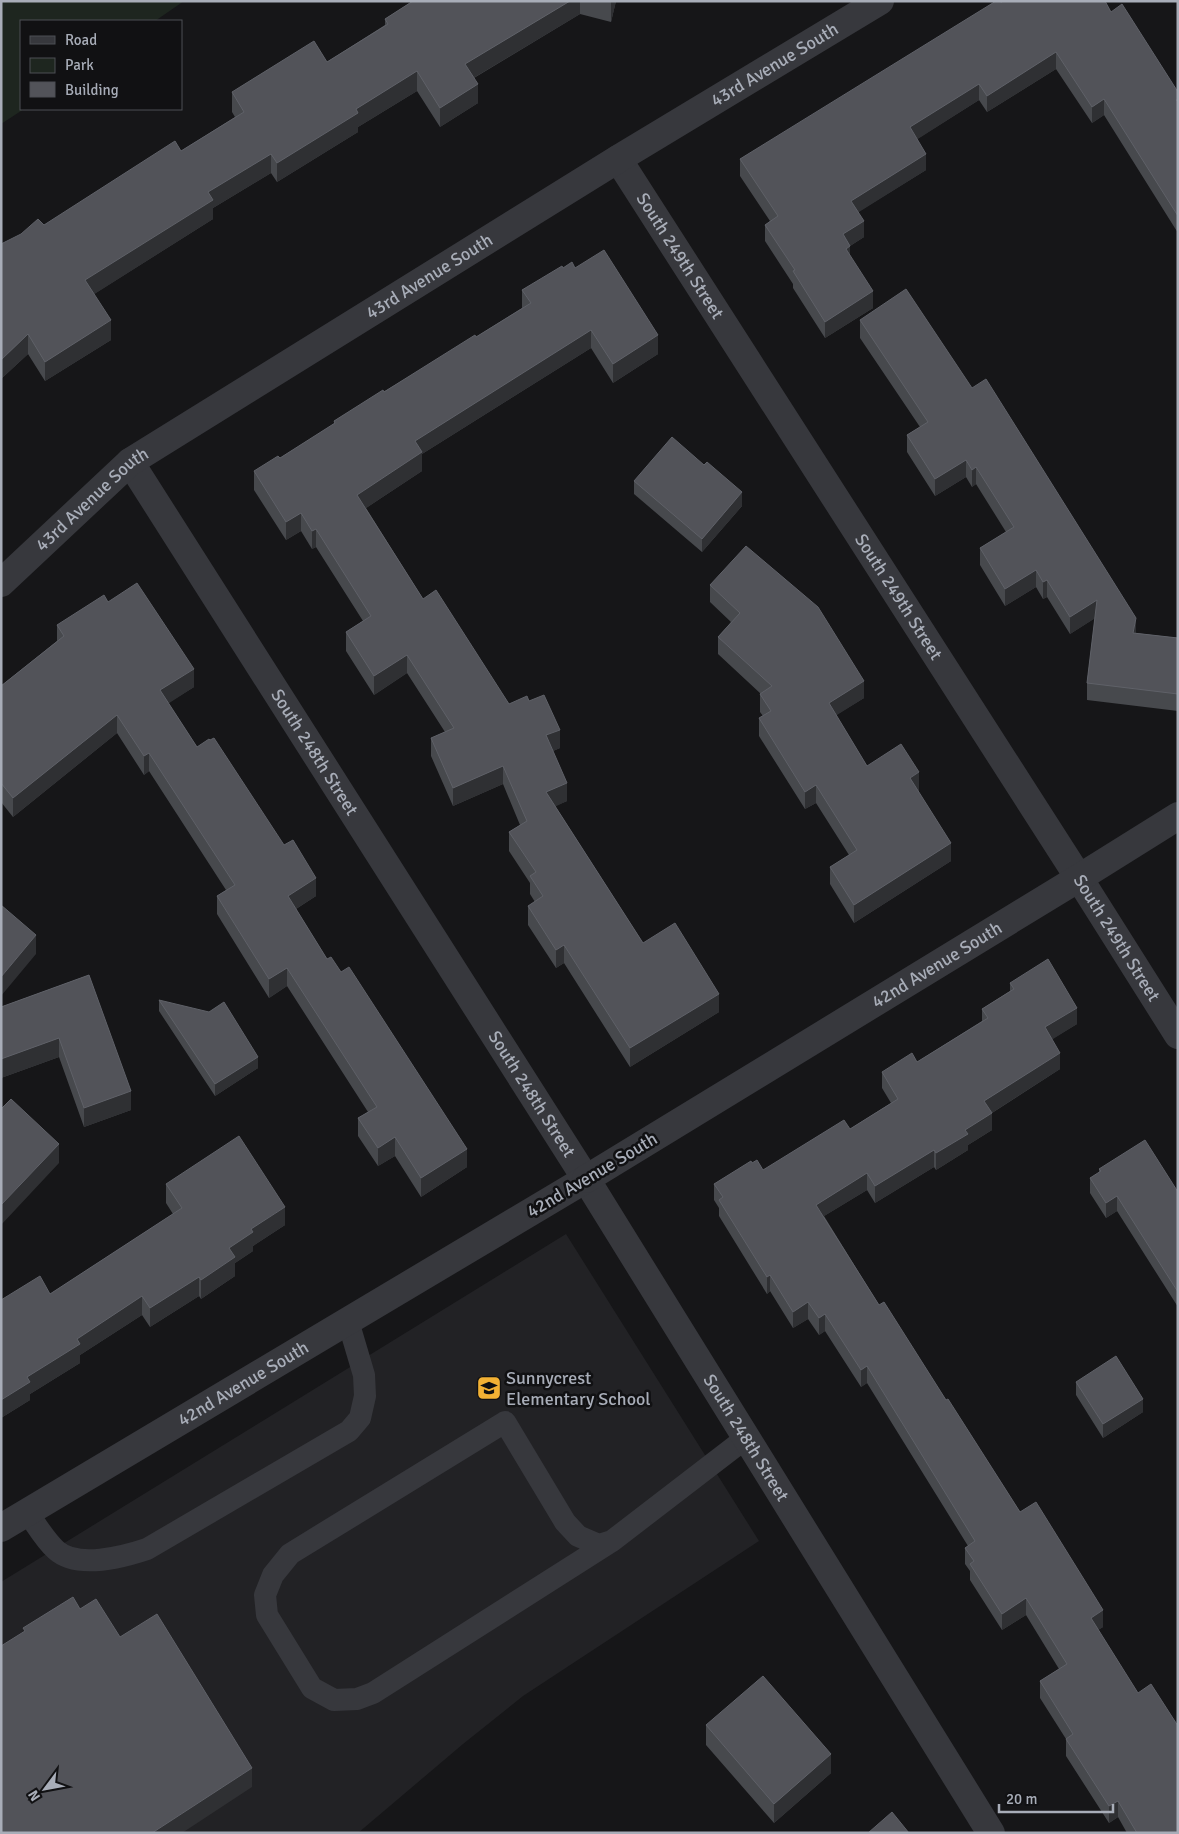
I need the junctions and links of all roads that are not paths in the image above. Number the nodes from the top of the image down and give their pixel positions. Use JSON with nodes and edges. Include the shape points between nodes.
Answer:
{"nodes":[{"id":1,"x":880,"y":1,"type":"edge"},
{"id":2,"x":618,"y":160,"type":"junction"},
{"id":3,"x":130,"y":462,"type":"junction"},
{"id":4,"x":1,"y":583,"type":"edge"},
{"id":5,"x":1178,"y":816,"type":"edge"},
{"id":6,"x":1079,"y":878,"type":"junction"},
{"id":7,"x":1178,"y":1035,"type":"edge"},
{"id":8,"x":586,"y":1179,"type":"junction"},
{"id":9,"x":348,"y":1321,"type":"junction"},
{"id":10,"x":746,"y":1438,"type":"junction"},
{"id":11,"x":26,"y":1512,"type":"junction"},
{"id":12,"x":1,"y":1528,"type":"edge"},
{"id":13,"x":612,"y":1541,"type":"junction"},
{"id":14,"x":991,"y":1833,"type":"edge"}],
"edges":[{"from":1,"to":2,"type":"street","name":"43rd Avenue South"},
{"from":2,"to":3,"type":"street","name":"43rd Avenue South"},
{"from":2,"to":6,"type":"street","name":"South 249th Street"},
{"from":3,"to":4,"type":"street","name":"43rd Avenue South"},
{"from":3,"to":8,"type":"street","name":"South 248th Street"},
{"from":5,"to":6,"type":"street","name":"42nd Avenue South"},
{"from":6,"to":7,"type":"street","name":"South 249th Street"},
{"from":6,"to":8,"type":"street","name":"42nd Avenue South"},
{"from":8,"to":9,"type":"street","name":"42nd Avenue South"},
{"from":8,"to":10,"type":"street","name":"South 248th Street"},
{"from":9,"to":11,"type":"street","name":"42nd Avenue South"},
{"from":9,"to":11,"type":"lane","via":[[364,1376],[365,1396],[360,1418],[349,1431],[147,1549],[120,1558],[68,1557],[56,1550]]},
{"from":10,"to":13,"type":"lane"},
{"from":10,"to":14,"type":"street","name":"South 248th Street"},
{"from":11,"to":12,"type":"street","name":"42nd Avenue South"},
{"from":13,"to":13,"type":"lane","via":[[598,1545],[578,1536],[566,1522],[505,1422],[290,1554],[265,1595],[267,1615],[312,1688],[334,1700],[357,1699],[373,1693]]}]}
